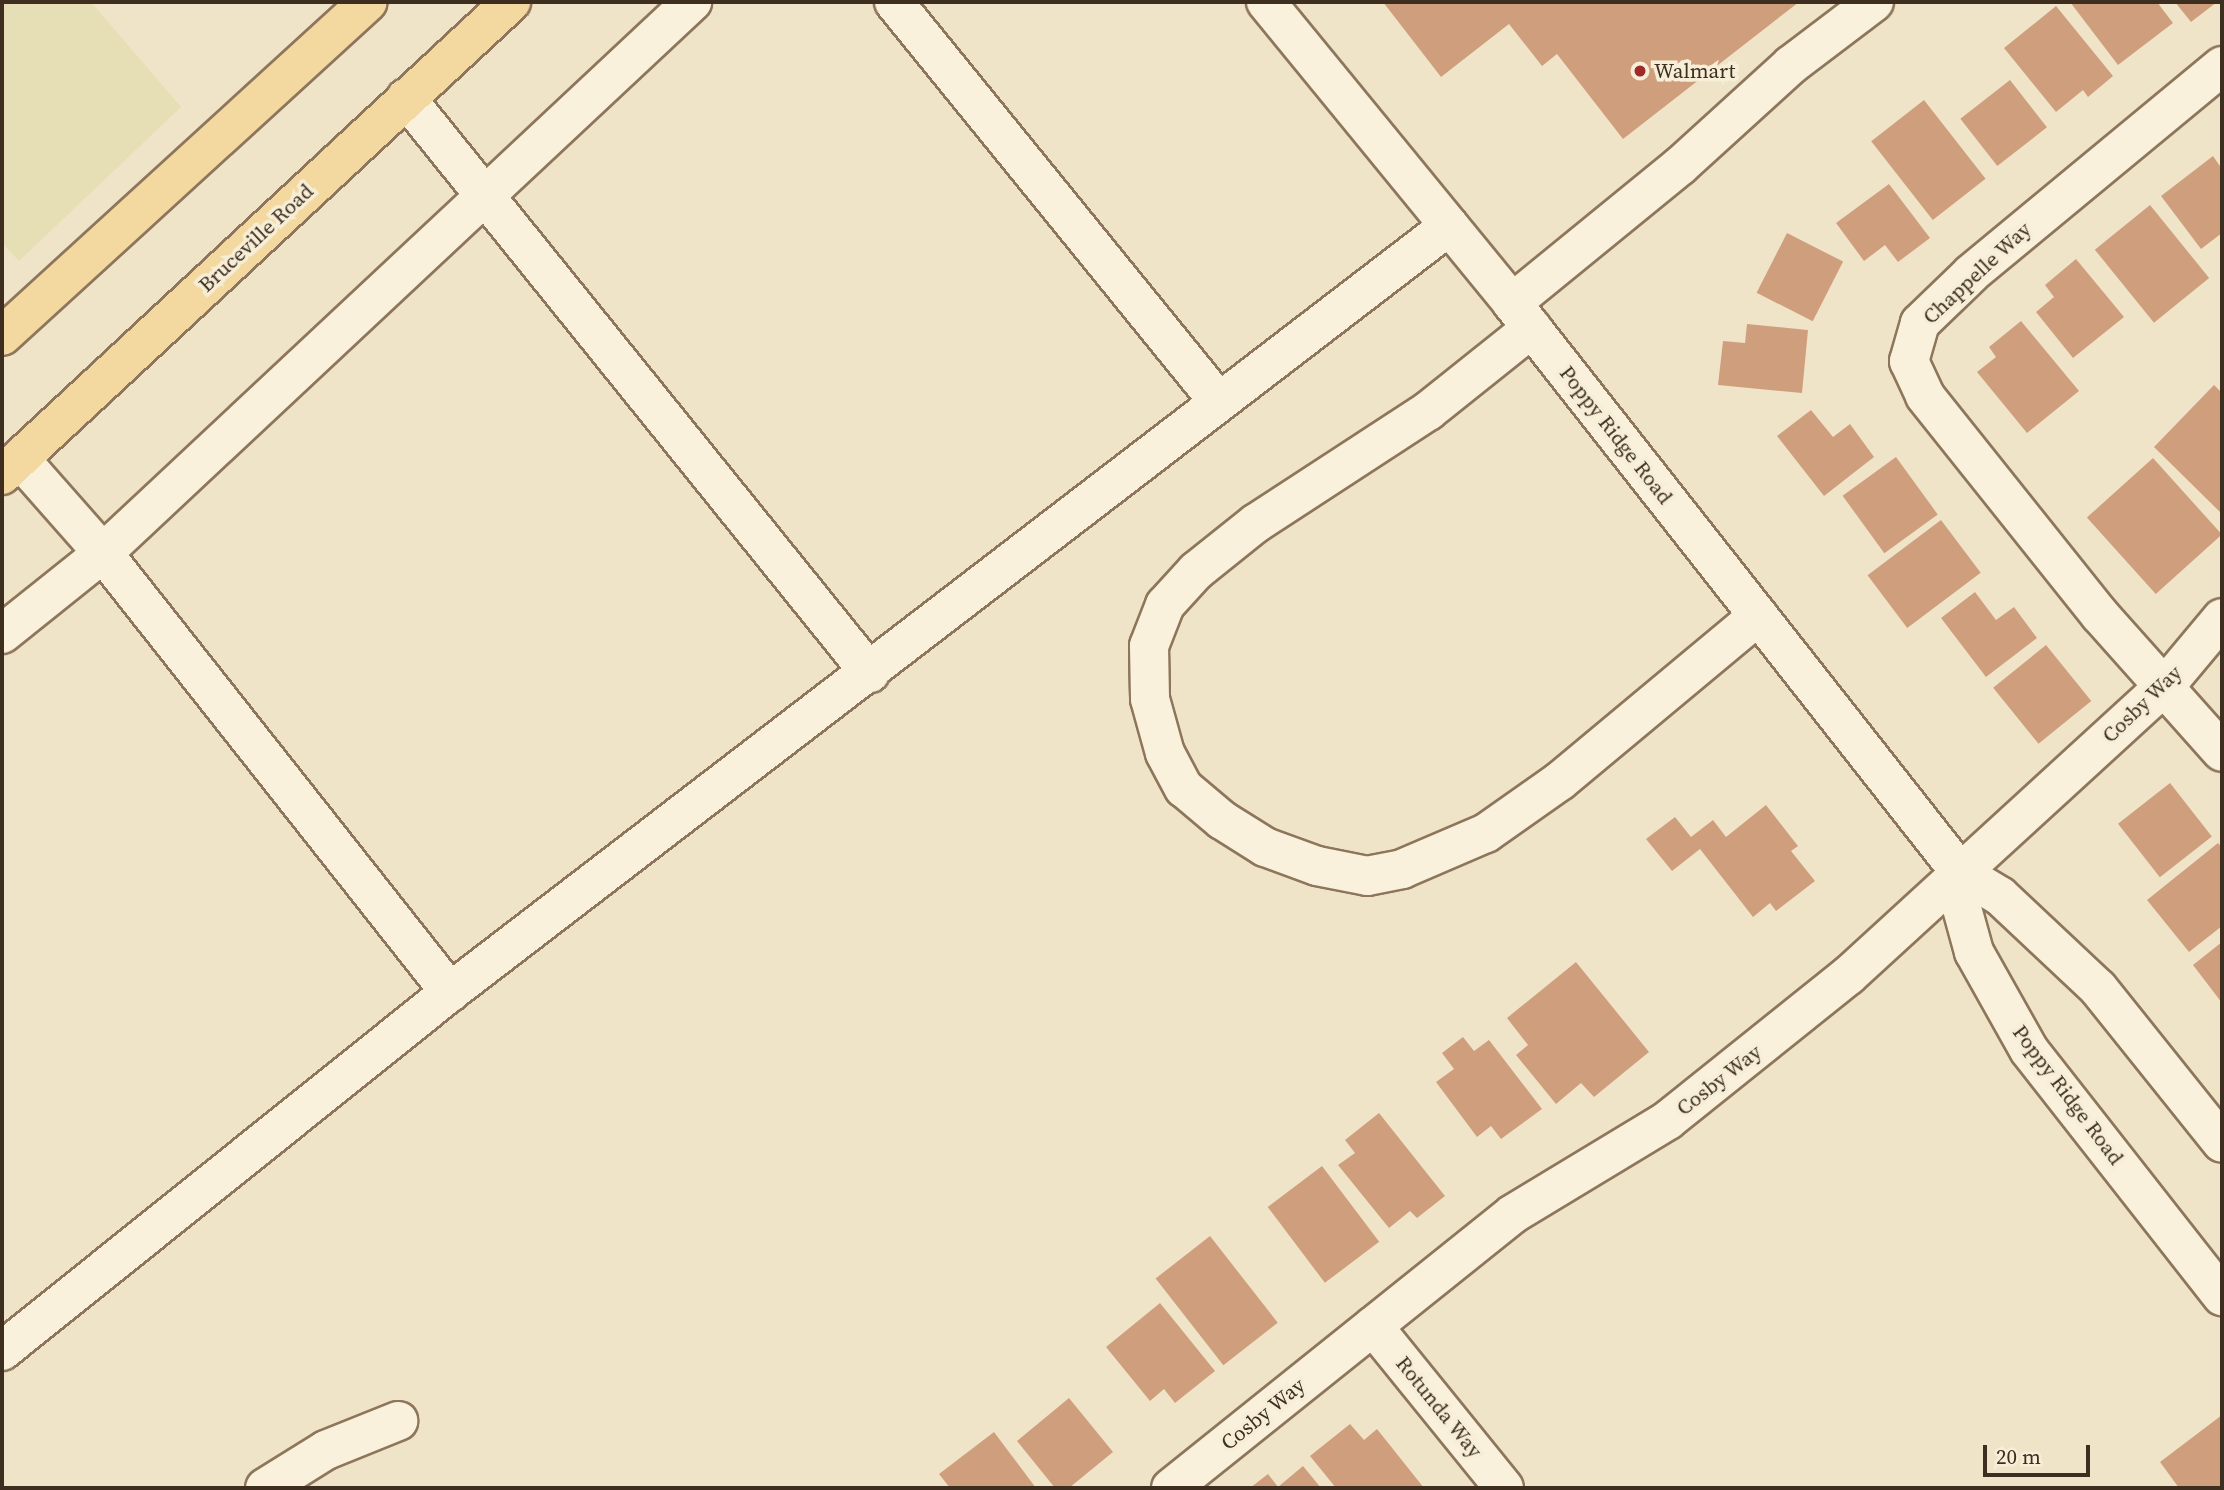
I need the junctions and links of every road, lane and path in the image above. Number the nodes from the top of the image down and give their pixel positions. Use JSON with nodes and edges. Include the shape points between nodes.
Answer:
{"nodes":[{"id":1,"x":368,"y":2,"type":"edge"},
{"id":2,"x":510,"y":2,"type":"edge"},
{"id":3,"x":692,"y":2,"type":"edge"},
{"id":4,"x":894,"y":2,"type":"edge"},
{"id":5,"x":1266,"y":2,"type":"edge"},
{"id":6,"x":1874,"y":2,"type":"edge"},
{"id":7,"x":2222,"y":66,"type":"edge"},
{"id":8,"x":406,"y":98,"type":"junction"},
{"id":9,"x":485,"y":193,"type":"junction"},
{"id":10,"x":1450,"y":226,"type":"junction"},
{"id":11,"x":1522,"y":316,"type":"junction"},
{"id":12,"x":2,"y":336,"type":"edge"},
{"id":13,"x":1219,"y":402,"type":"junction"},
{"id":14,"x":11,"y":467,"type":"edge"},
{"id":15,"x":103,"y":553,"type":"junction"},
{"id":16,"x":1758,"y":615,"type":"junction"},
{"id":17,"x":2222,"y":618,"type":"edge"},
{"id":18,"x":2,"y":635,"type":"edge"},
{"id":19,"x":870,"y":673,"type":"junction"},
{"id":20,"x":2166,"y":685,"type":"junction"},
{"id":21,"x":2222,"y":752,"type":"edge"},
{"id":22,"x":1960,"y":872,"type":"junction"},
{"id":23,"x":450,"y":992,"type":"junction"},
{"id":24,"x":2222,"y":1143,"type":"edge"},
{"id":25,"x":2222,"y":1296,"type":"edge"},
{"id":26,"x":1373,"y":1326,"type":"junction"},
{"id":27,"x":2,"y":1351,"type":"edge"},
{"id":28,"x":398,"y":1422,"type":"dead end"},
{"id":29,"x":265,"y":1488,"type":"edge"},
{"id":30,"x":1171,"y":1488,"type":"edge"},
{"id":31,"x":1504,"y":1488,"type":"edge"}],
"edges":[{"from":1,"to":12,"type":"main road"},
{"from":2,"to":8,"type":"main road","name":"Bruceville Road"},
{"from":3,"to":9,"type":"street"},
{"from":4,"to":13,"type":"street"},
{"from":5,"to":10,"type":"street","name":"Poppy Ridge Road"},
{"from":6,"to":11,"type":"street","via":[[1791,65]]},
{"from":7,"to":20,"type":"street","name":"Chappelle Way","via":[[1962,282],[1920,323],[1909,361],[1925,396],[2101,615]]},
{"from":8,"to":9,"type":"street"},
{"from":8,"to":14,"type":"main road","name":"Bruceville Road"},
{"from":9,"to":15,"type":"street"},
{"from":9,"to":19,"type":"street"},
{"from":10,"to":11,"type":"street","name":"Poppy Ridge Road"},
{"from":10,"to":13,"type":"street"},
{"from":11,"to":16,"type":"street","name":"Poppy Ridge Road"},
{"from":11,"to":16,"type":"street","via":[[1428,411],[1256,523],[1196,571],[1165,605],[1149,646],[1150,699],[1165,753],[1184,788],[1222,820],[1278,852],[1367,876],[1402,869],[1486,833],[1560,781]]},
{"from":13,"to":19,"type":"street"},
{"from":14,"to":15,"type":"street"},
{"from":15,"to":18,"type":"street"},
{"from":15,"to":23,"type":"street"},
{"from":16,"to":22,"type":"street","name":"Poppy Ridge Road"},
{"from":17,"to":20,"type":"street","name":"Cosby Way"},
{"from":19,"to":23,"type":"street"},
{"from":20,"to":21,"type":"street","name":"Chappelle Way"},
{"from":20,"to":22,"type":"street","name":"Cosby Way"},
{"from":22,"to":24,"type":"street","name":"Poppy Ridge Road","via":[[2000,896],[2098,988]]},
{"from":22,"to":25,"type":"street","name":"Poppy Ridge Road","via":[[1960,901],[1974,952],[2029,1050]]},
{"from":22,"to":26,"type":"street","name":"Cosby Way","via":[[1849,976],[1696,1100],[1640,1139],[1538,1196]]},
{"from":23,"to":27,"type":"street"},
{"from":26,"to":30,"type":"street","name":"Cosby Way"},
{"from":26,"to":31,"type":"street","name":"Rotunda Way"},
{"from":28,"to":29,"type":"street","via":[[326,1450]]}]}
